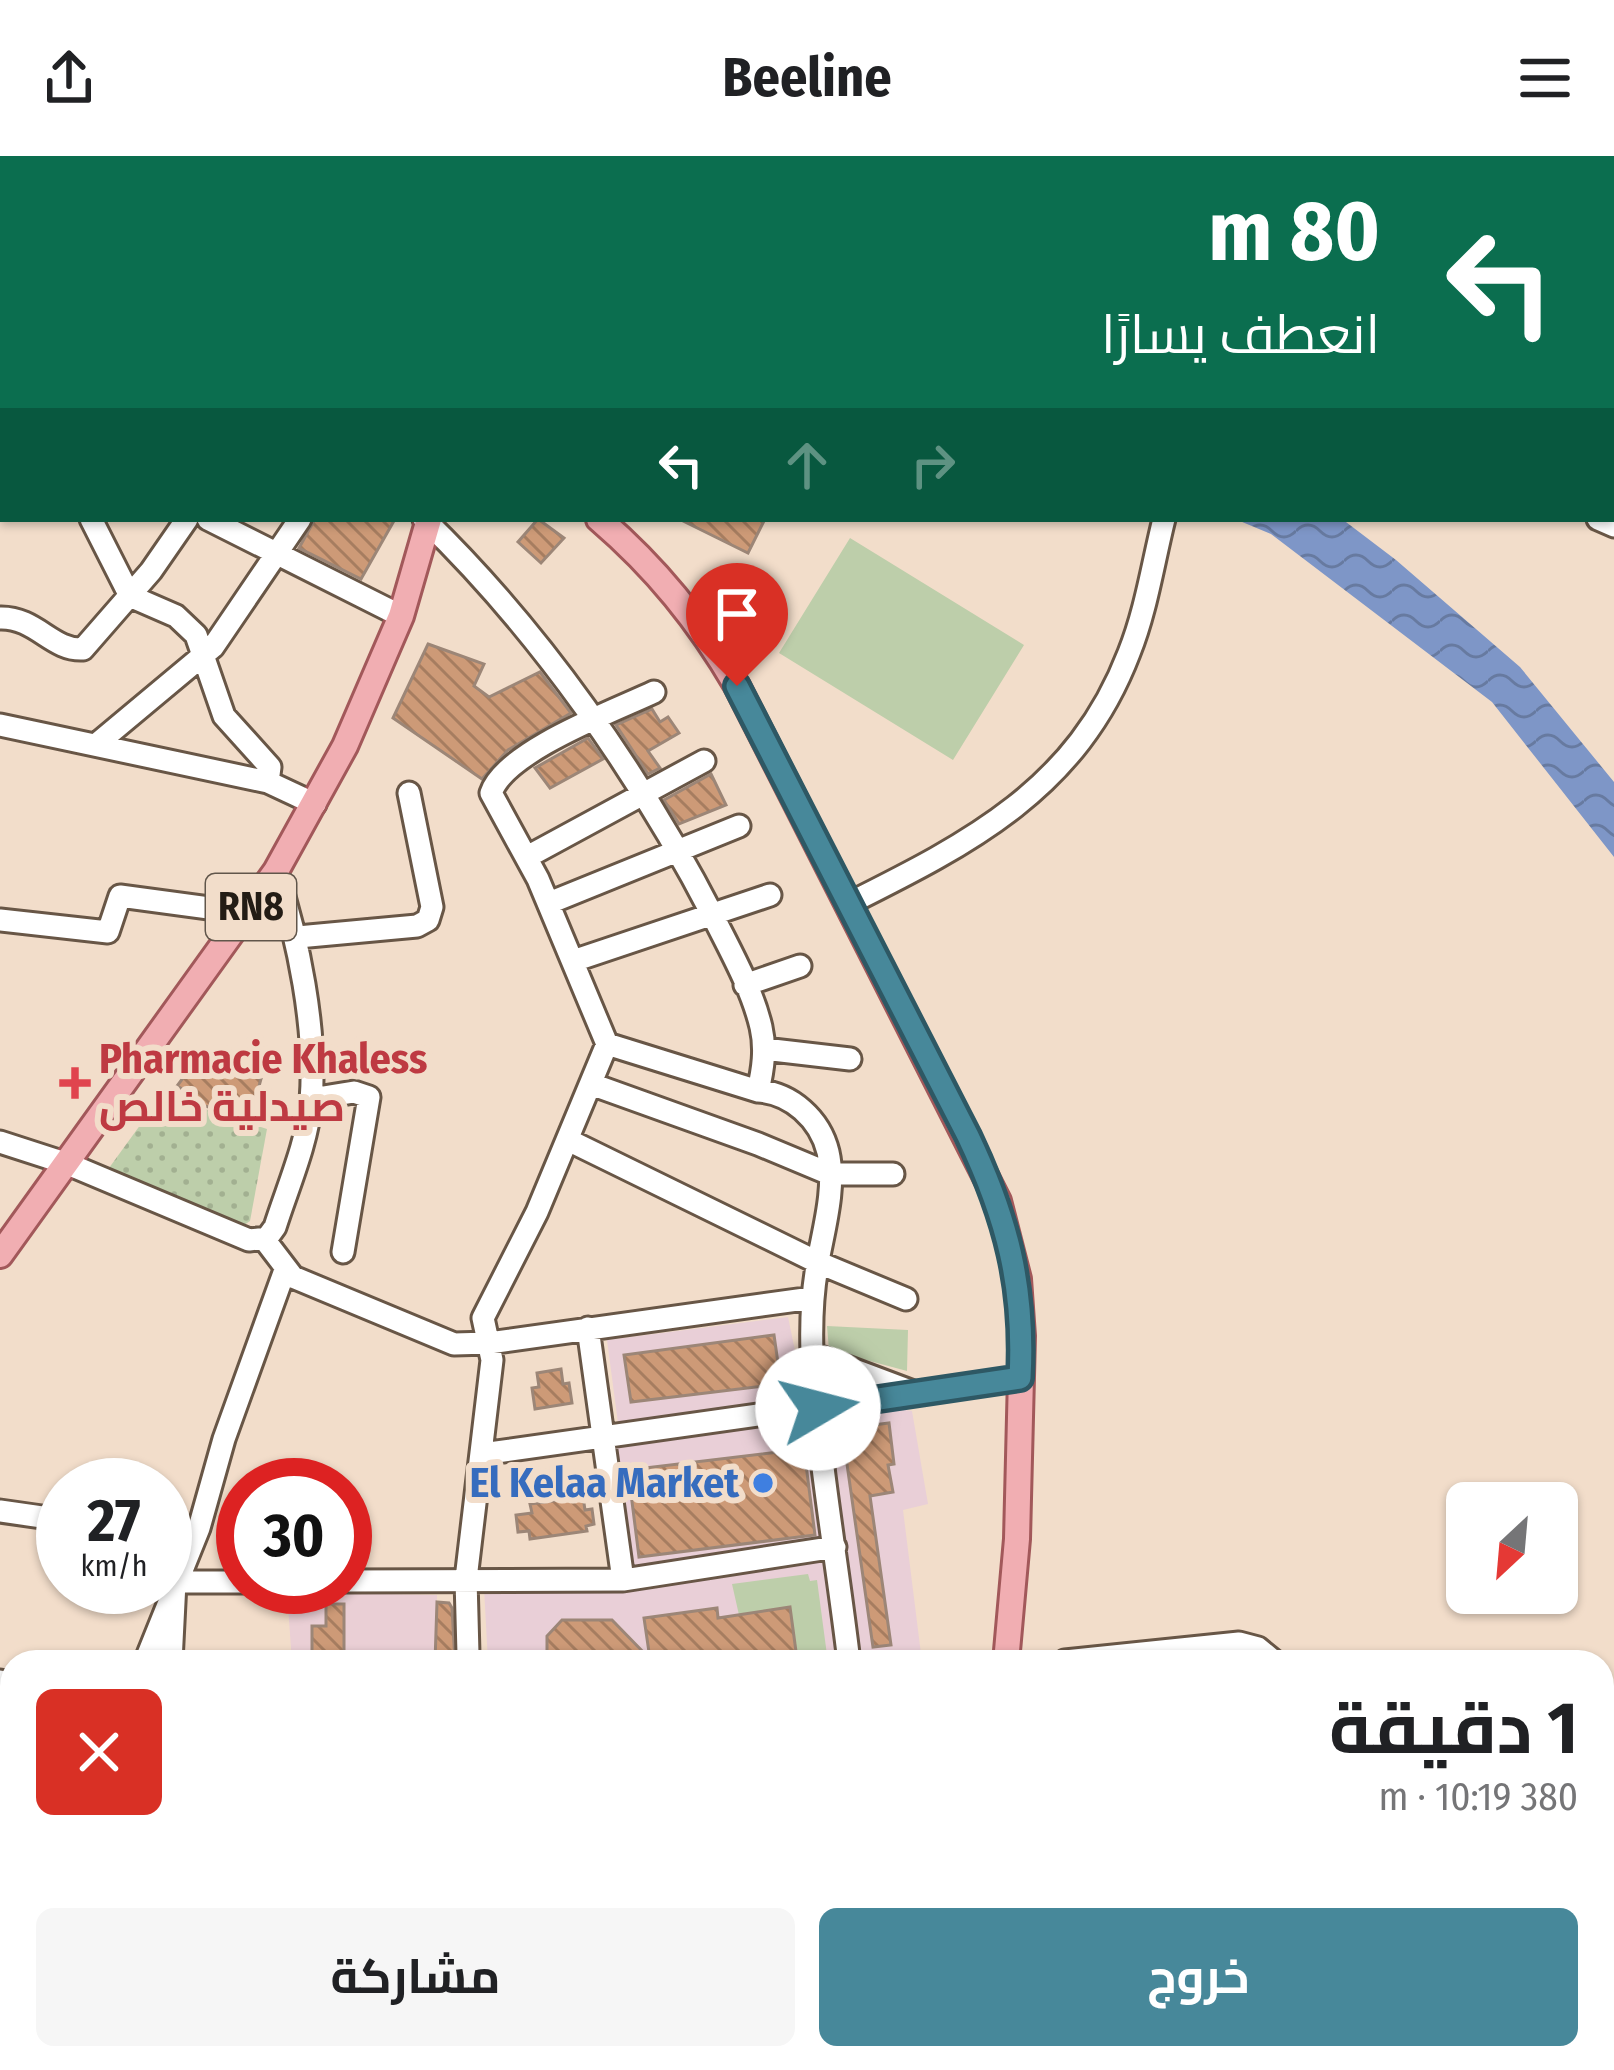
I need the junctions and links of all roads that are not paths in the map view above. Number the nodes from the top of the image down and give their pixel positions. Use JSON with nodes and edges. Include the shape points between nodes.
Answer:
{"nodes":[{"id":1,"x":93,"y":522,"type":"edge"},
{"id":2,"x":185,"y":522,"type":"edge"},
{"id":3,"x":214,"y":522,"type":"edge"},
{"id":4,"x":298,"y":522,"type":"edge"},
{"id":5,"x":426,"y":522,"type":"edge"},
{"id":6,"x":429,"y":522,"type":"edge"},
{"id":7,"x":602,"y":522,"type":"edge"},
{"id":8,"x":1163,"y":522,"type":"edge"},
{"id":9,"x":278,"y":554,"type":"junction"},
{"id":10,"x":130,"y":596,"type":"junction"},
{"id":11,"x":401,"y":616,"type":"junction"},
{"id":12,"x":0,"y":618,"type":"edge"},
{"id":13,"x":202,"y":656,"type":"junction"},
{"id":14,"x":654,"y":692,"type":"dead end"},
{"id":15,"x":592,"y":722,"type":"junction"},
{"id":16,"x":0,"y":725,"type":"edge"},
{"id":17,"x":98,"y":743,"type":"junction"},
{"id":18,"x":704,"y":761,"type":"dead end"},
{"id":19,"x":268,"y":782,"type":"junction"},
{"id":20,"x":409,"y":793,"type":"dead end"},
{"id":21,"x":642,"y":793,"type":"junction"},
{"id":22,"x":315,"y":804,"type":"junction"},
{"id":23,"x":739,"y":826,"type":"dead end"},
{"id":24,"x":679,"y":851,"type":"junction"},
{"id":25,"x":527,"y":856,"type":"junction"},
{"id":26,"x":276,"y":871,"type":"junction"},
{"id":27,"x":770,"y":895,"type":"dead end"},
{"id":28,"x":549,"y":903,"type":"junction"},
{"id":29,"x":848,"y":904,"type":"junction"},
{"id":30,"x":246,"y":914,"type":"junction"},
{"id":31,"x":712,"y":915,"type":"junction"},
{"id":32,"x":0,"y":920,"type":"edge"},
{"id":33,"x":298,"y":937,"type":"junction"},
{"id":34,"x":573,"y":961,"type":"junction"},
{"id":35,"x":800,"y":966,"type":"dead end"},
{"id":36,"x":745,"y":985,"type":"junction"},
{"id":37,"x":607,"y":1044,"type":"junction"},
{"id":38,"x":764,"y":1049,"type":"junction"},
{"id":39,"x":850,"y":1059,"type":"dead end"},
{"id":40,"x":591,"y":1084,"type":"junction"},
{"id":41,"x":758,"y":1090,"type":"junction"},
{"id":42,"x":311,"y":1099,"type":"junction"},
{"id":43,"x":568,"y":1140,"type":"junction"},
{"id":44,"x":0,"y":1142,"type":"edge"},
{"id":45,"x":68,"y":1164,"type":"junction"},
{"id":46,"x":830,"y":1174,"type":"junction"},
{"id":47,"x":893,"y":1174,"type":"dead end"},
{"id":48,"x":264,"y":1239,"type":"junction"},
{"id":49,"x":343,"y":1252,"type":"dead end"},
{"id":50,"x":0,"y":1255,"type":"edge"},
{"id":51,"x":818,"y":1262,"type":"junction"},
{"id":52,"x":285,"y":1270,"type":"junction"},
{"id":53,"x":812,"y":1298,"type":"junction"},
{"id":54,"x":906,"y":1299,"type":"dead end"},
{"id":55,"x":588,"y":1328,"type":"junction"},
{"id":56,"x":489,"y":1343,"type":"junction"},
{"id":57,"x":812,"y":1354,"type":"junction"},
{"id":58,"x":1020,"y":1378,"type":"junction"},
{"id":59,"x":916,"y":1394,"type":"junction"},
{"id":60,"x":818,"y":1408,"type":"junction"},
{"id":61,"x":605,"y":1439,"type":"junction"},
{"id":62,"x":482,"y":1454,"type":"junction"},
{"id":63,"x":0,"y":1511,"type":"edge"},
{"id":64,"x":36,"y":1516,"type":"edge"},
{"id":65,"x":192,"y":1541,"type":"edge"},
{"id":66,"x":835,"y":1547,"type":"junction"},
{"id":67,"x":466,"y":1580,"type":"junction"},
{"id":68,"x":623,"y":1580,"type":"junction"},
{"id":69,"x":372,"y":1581,"type":"edge"},
{"id":70,"x":159,"y":1614,"type":"edge"},
{"id":71,"x":171,"y":1614,"type":"edge"},
{"id":72,"x":148,"y":1650,"type":"edge"},
{"id":73,"x":172,"y":1650,"type":"edge"},
{"id":74,"x":468,"y":1650,"type":"edge"},
{"id":75,"x":848,"y":1650,"type":"edge"},
{"id":76,"x":1007,"y":1650,"type":"edge"},
{"id":77,"x":1171,"y":1650,"type":"edge"},
{"id":78,"x":1261,"y":1650,"type":"edge"}],
"edges":[{"from":1,"to":10,"type":"street"},
{"from":2,"to":10,"type":"street"},
{"from":3,"to":9,"type":"street"},
{"from":4,"to":9,"type":"street"},
{"from":5,"to":11,"type":"main road","number":"RN8"},
{"from":6,"to":15,"type":"street","via":[[475,568]]},
{"from":7,"to":29,"type":"main road","via":[[708,636]]},
{"from":8,"to":29,"type":"street","via":[[1132,648],[1063,764],[986,831]]},
{"from":9,"to":11,"type":"street"},
{"from":9,"to":13,"type":"street"},
{"from":10,"to":12,"type":"street","via":[[78,650],[29,622]]},
{"from":10,"to":13,"type":"street","via":[[188,624]]},
{"from":11,"to":22,"type":"main road","number":"RN8"},
{"from":13,"to":17,"type":"street"},
{"from":13,"to":19,"type":"street","via":[[224,716],[271,766]]},
{"from":14,"to":15,"type":"street"},
{"from":15,"to":21,"type":"street"},
{"from":15,"to":25,"type":"street","via":[[518,761],[493,786]]},
{"from":16,"to":17,"type":"street"},
{"from":17,"to":19,"type":"street"},
{"from":18,"to":21,"type":"street"},
{"from":19,"to":22,"type":"street"},
{"from":20,"to":33,"type":"street","via":[[428,920]]},
{"from":21,"to":24,"type":"street"},
{"from":21,"to":25,"type":"street"},
{"from":22,"to":26,"type":"main road","number":"RN8"},
{"from":23,"to":24,"type":"street"},
{"from":24,"to":28,"type":"street"},
{"from":24,"to":31,"type":"street"},
{"from":25,"to":28,"type":"street"},
{"from":26,"to":30,"type":"main road","number":"RN8"},
{"from":26,"to":33,"type":"street"},
{"from":27,"to":31,"type":"street"},
{"from":28,"to":34,"type":"street"},
{"from":29,"to":58,"type":"main road","via":[[998,1201],[1018,1279]]},
{"from":30,"to":32,"type":"street","via":[[120,896],[108,932]]},
{"from":30,"to":45,"type":"main road","number":"RN8"},
{"from":31,"to":34,"type":"street"},
{"from":31,"to":36,"type":"street"},
{"from":33,"to":42,"type":"street"},
{"from":34,"to":37,"type":"street"},
{"from":35,"to":36,"type":"street"},
{"from":36,"to":38,"type":"street"},
{"from":37,"to":40,"type":"street"},
{"from":37,"to":41,"type":"street"},
{"from":38,"to":39,"type":"street"},
{"from":38,"to":41,"type":"street"},
{"from":40,"to":43,"type":"street"},
{"from":40,"to":46,"type":"street"},
{"from":41,"to":46,"type":"street","via":[[788,1099],[814,1121]]},
{"from":42,"to":48,"type":"street","via":[[275,1227]]},
{"from":42,"to":49,"type":"street","via":[[368,1097]]},
{"from":43,"to":51,"type":"street"},
{"from":43,"to":56,"type":"street","via":[[484,1318]]},
{"from":44,"to":45,"type":"street"},
{"from":45,"to":48,"type":"street","via":[[249,1240]]},
{"from":45,"to":50,"type":"main road","number":"RN8"},
{"from":46,"to":47,"type":"street"},
{"from":46,"to":51,"type":"street"},
{"from":48,"to":52,"type":"street"},
{"from":51,"to":53,"type":"street"},
{"from":51,"to":54,"type":"street"},
{"from":52,"to":56,"type":"street","via":[[419,1332],[454,1344]]},
{"from":52,"to":65,"type":"street"},
{"from":53,"to":55,"type":"street"},
{"from":53,"to":57,"type":"street"},
{"from":55,"to":56,"type":"street"},
{"from":55,"to":61,"type":"street"},
{"from":56,"to":62,"type":"street"},
{"from":57,"to":59,"type":"street"},
{"from":57,"to":60,"type":"street"},
{"from":58,"to":59,"type":"street"},
{"from":58,"to":76,"type":"main road"},
{"from":59,"to":60,"type":"street"},
{"from":60,"to":61,"type":"street"},
{"from":60,"to":66,"type":"street"},
{"from":61,"to":62,"type":"street"},
{"from":61,"to":68,"type":"street"},
{"from":62,"to":67,"type":"street"},
{"from":63,"to":64,"type":"street"},
{"from":66,"to":68,"type":"street"},
{"from":66,"to":75,"type":"street"},
{"from":67,"to":68,"type":"street"},
{"from":67,"to":69,"type":"street"},
{"from":67,"to":74,"type":"street"},
{"from":70,"to":72,"type":"street"},
{"from":71,"to":73,"type":"street"},
{"from":77,"to":78,"type":"street","via":[[1239,1643]]}]}
